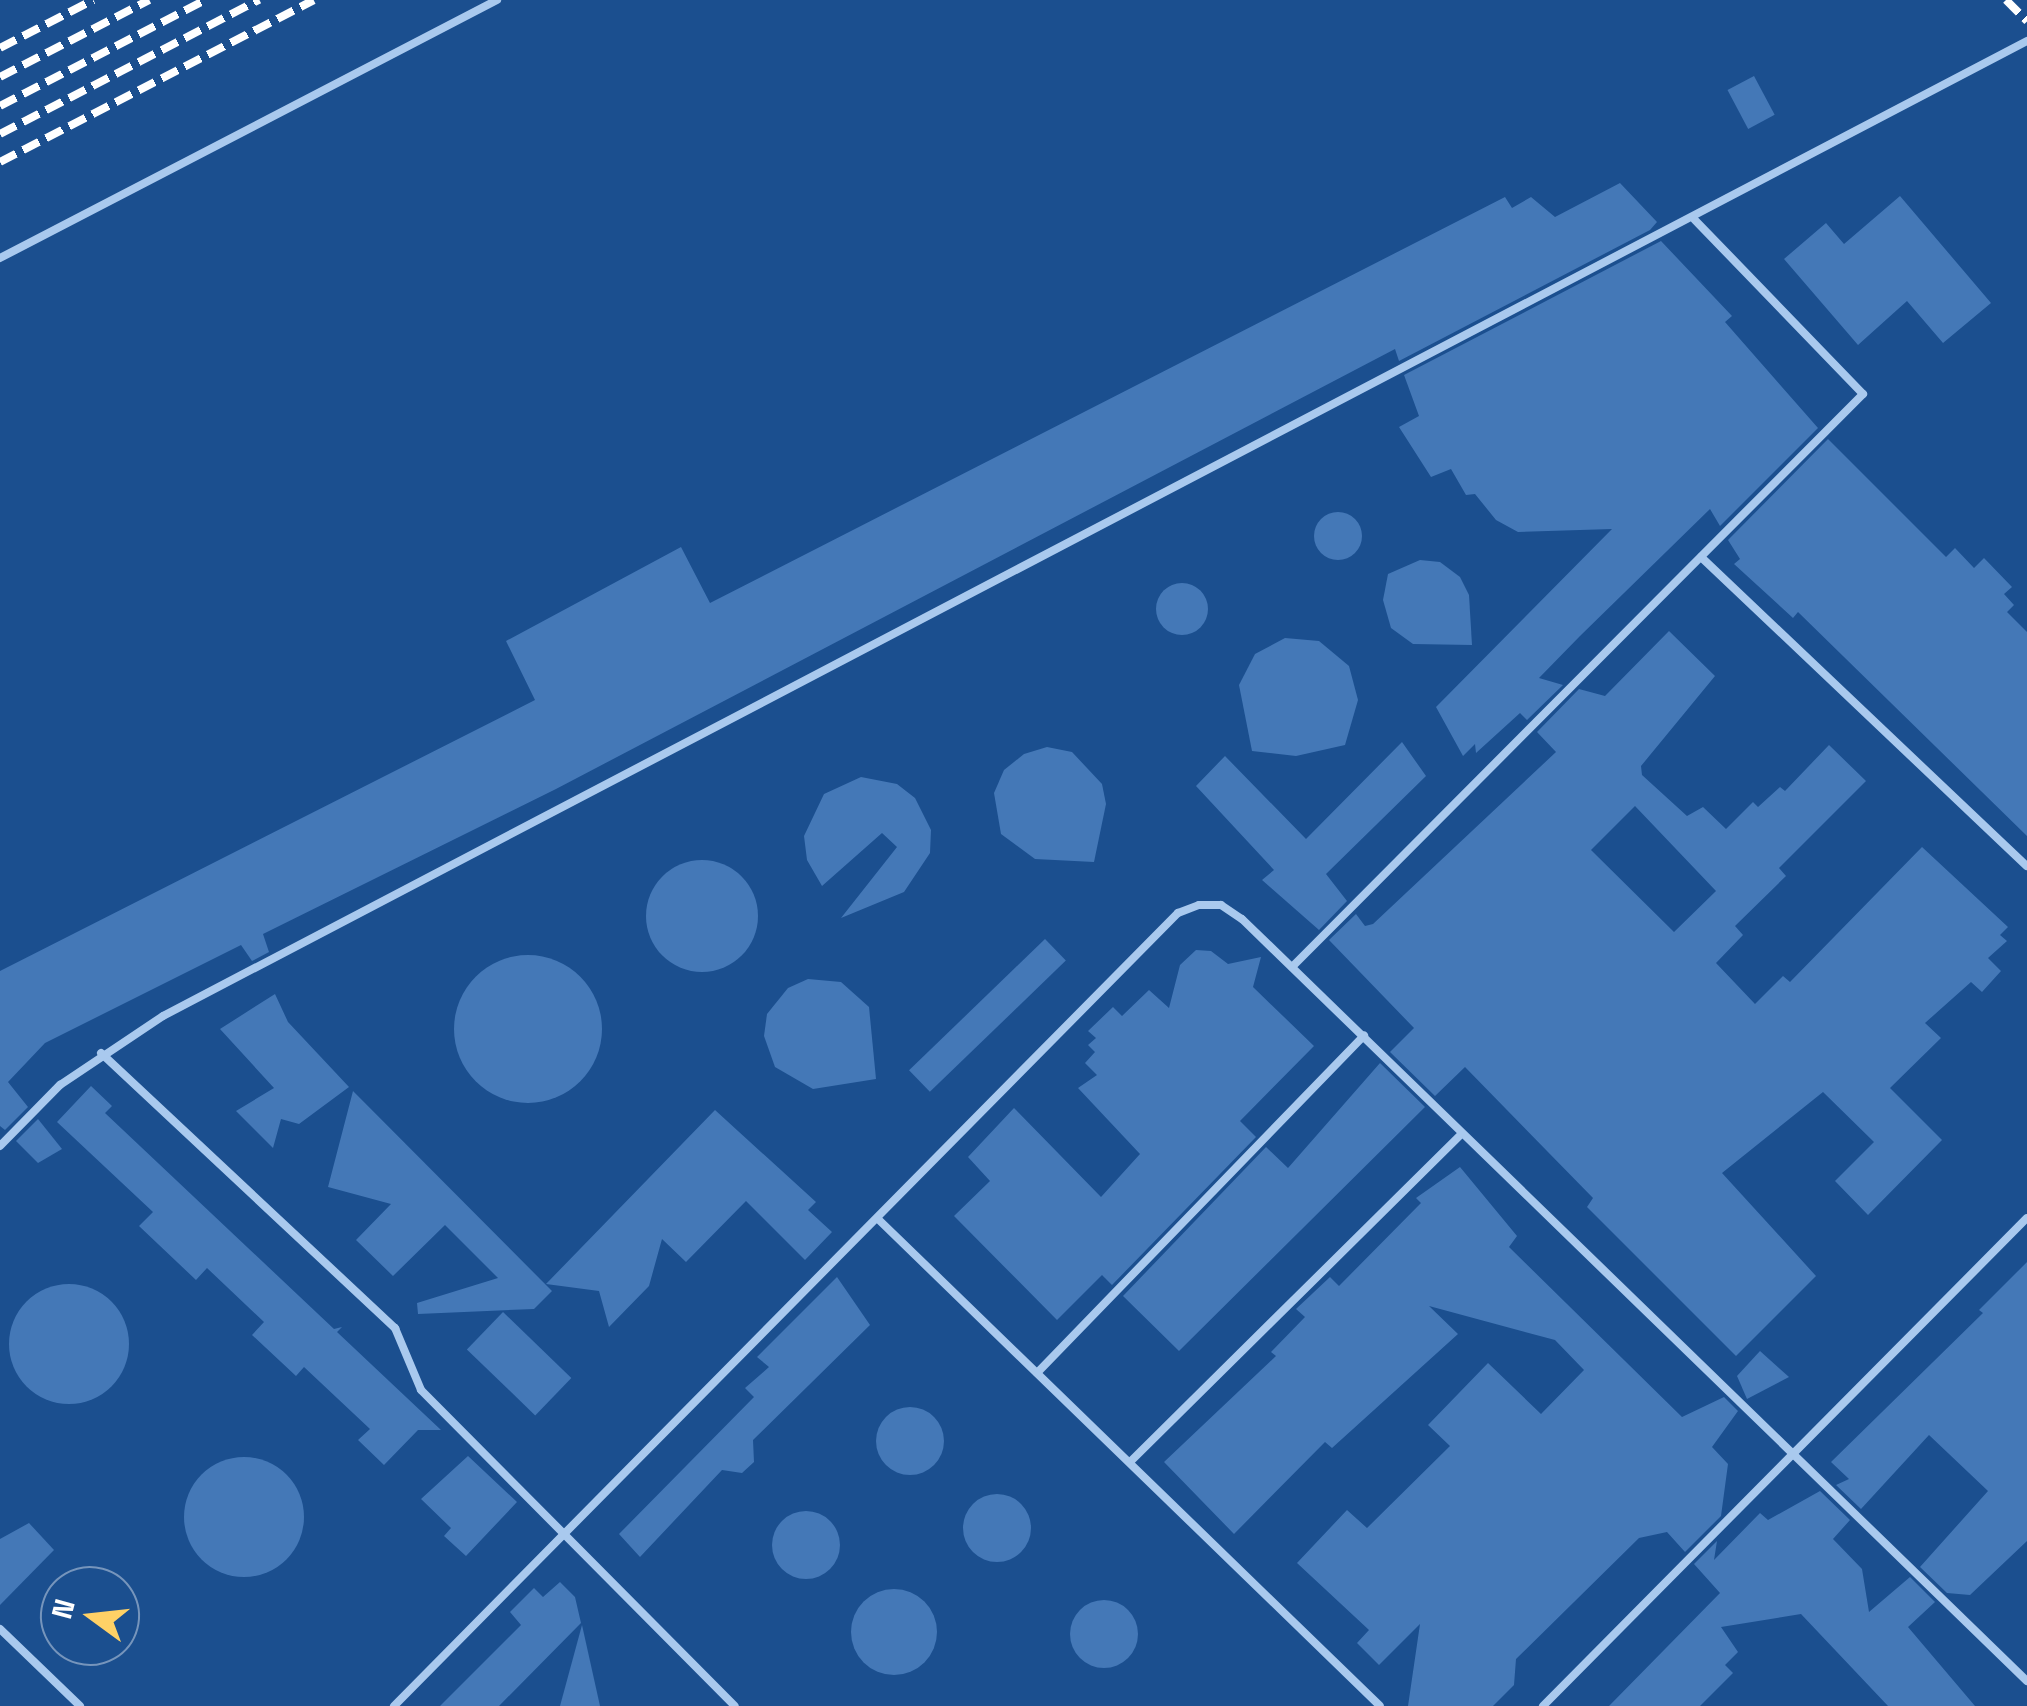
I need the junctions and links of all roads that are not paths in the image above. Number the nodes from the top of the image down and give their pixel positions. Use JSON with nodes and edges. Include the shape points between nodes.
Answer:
{"nodes":[{"id":1,"x":497,"y":0,"type":"edge"},
{"id":2,"x":2027,"y":41,"type":"edge"},
{"id":3,"x":1694,"y":220,"type":"junction"},
{"id":4,"x":0,"y":258,"type":"edge"},
{"id":5,"x":1701,"y":557,"type":"junction"},
{"id":6,"x":2027,"y":866,"type":"edge"},
{"id":7,"x":1292,"y":967,"type":"junction"},
{"id":8,"x":1364,"y":1036,"type":"junction"},
{"id":9,"x":101,"y":1053,"type":"junction"},
{"id":10,"x":1462,"y":1133,"type":"junction"},
{"id":11,"x":0,"y":1146,"type":"edge"},
{"id":12,"x":2027,"y":1218,"type":"edge"},
{"id":13,"x":878,"y":1219,"type":"junction"},
{"id":14,"x":1037,"y":1373,"type":"junction"},
{"id":15,"x":1791,"y":1454,"type":"junction"},
{"id":16,"x":1130,"y":1462,"type":"junction"},
{"id":17,"x":564,"y":1535,"type":"junction"},
{"id":18,"x":0,"y":1629,"type":"edge"},
{"id":19,"x":2027,"y":1682,"type":"edge"},
{"id":20,"x":80,"y":1706,"type":"edge"},
{"id":21,"x":394,"y":1706,"type":"edge"},
{"id":22,"x":735,"y":1706,"type":"edge"},
{"id":23,"x":1380,"y":1706,"type":"edge"},
{"id":24,"x":1543,"y":1706,"type":"edge"}],
"edges":[{"from":1,"to":4,"type":"lane"},
{"from":2,"to":3,"type":"lane"},
{"from":3,"to":5,"type":"lane","via":[[1863,394]]},
{"from":3,"to":9,"type":"lane"},
{"from":5,"to":6,"type":"lane"},
{"from":5,"to":7,"type":"lane"},
{"from":7,"to":8,"type":"lane"},
{"from":7,"to":13,"type":"lane","via":[[1221,905],[1178,913]]},
{"from":8,"to":10,"type":"lane"},
{"from":8,"to":14,"type":"lane"},
{"from":9,"to":11,"type":"lane"},
{"from":9,"to":17,"type":"lane","via":[[395,1328],[421,1390]]},
{"from":10,"to":15,"type":"lane"},
{"from":10,"to":16,"type":"lane"},
{"from":12,"to":15,"type":"lane"},
{"from":13,"to":14,"type":"lane"},
{"from":13,"to":17,"type":"lane"},
{"from":14,"to":16,"type":"lane"},
{"from":15,"to":19,"type":"lane"},
{"from":15,"to":24,"type":"lane"},
{"from":16,"to":23,"type":"lane"},
{"from":17,"to":21,"type":"lane"},
{"from":17,"to":22,"type":"lane"},
{"from":18,"to":20,"type":"lane"}]}
